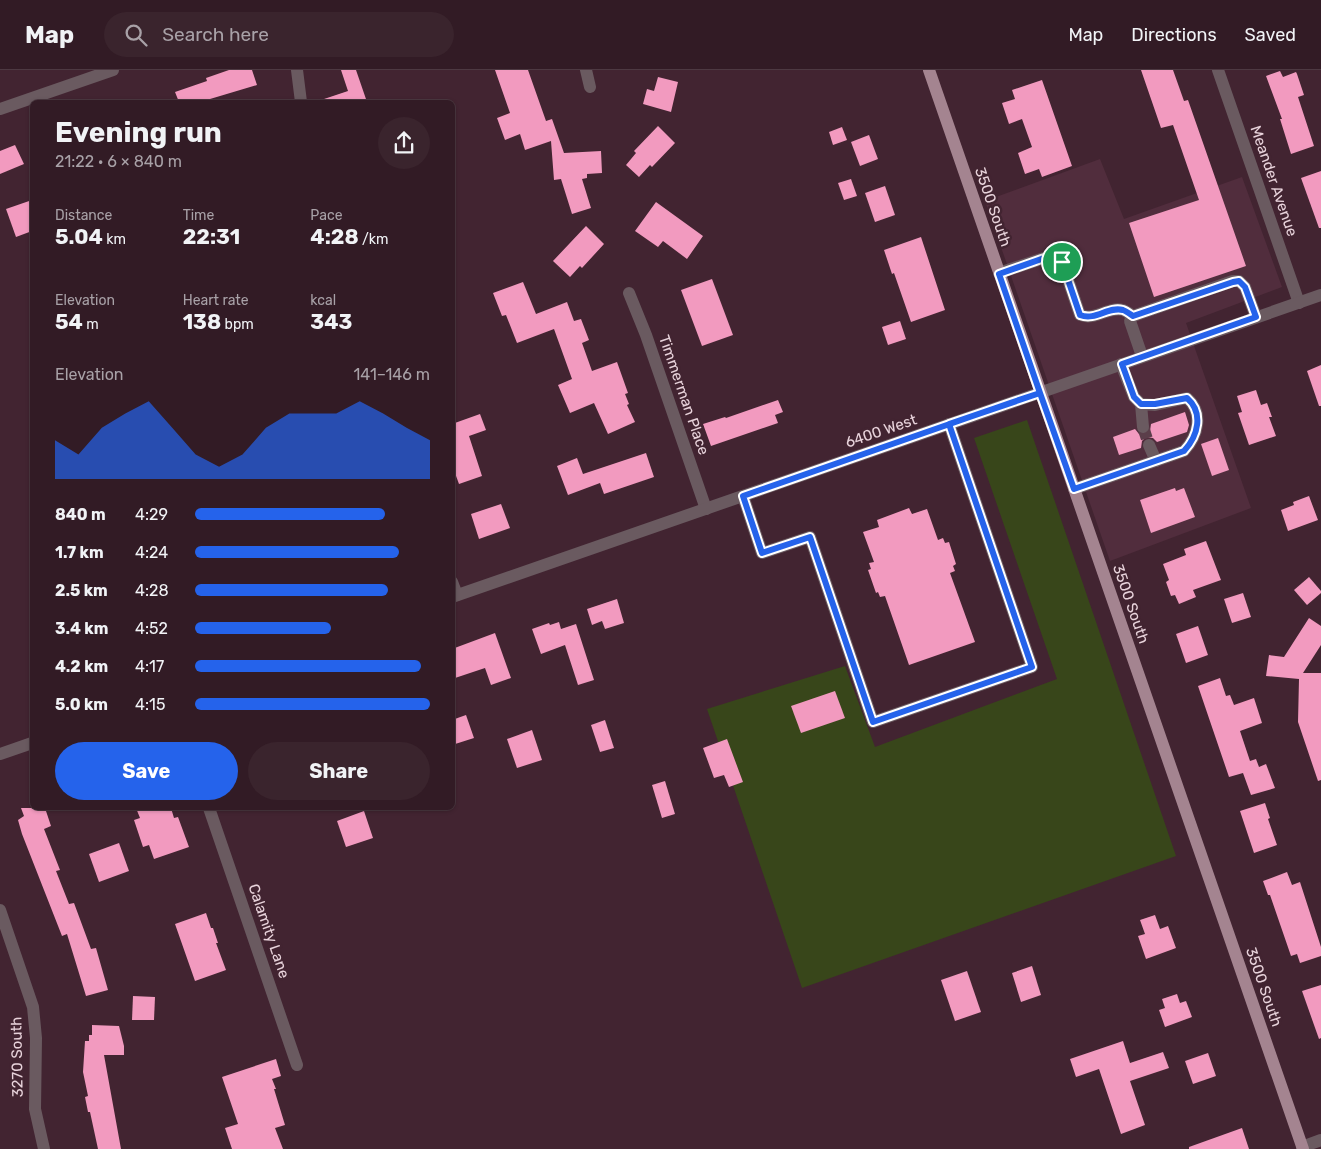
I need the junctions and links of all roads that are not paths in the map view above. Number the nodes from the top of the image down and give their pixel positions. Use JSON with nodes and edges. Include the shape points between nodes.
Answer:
{"nodes":[{"id":1,"x":113,"y":70,"type":"edge"},
{"id":2,"x":297,"y":70,"type":"edge"},
{"id":3,"x":586,"y":70,"type":"edge"},
{"id":4,"x":929,"y":70,"type":"edge"},
{"id":5,"x":1218,"y":70,"type":"edge"},
{"id":6,"x":590,"y":88,"type":"dead end"},
{"id":7,"x":43,"y":98,"type":"edge"},
{"id":8,"x":301,"y":100,"type":"edge"},
{"id":9,"x":30,"y":101,"type":"edge"},
{"id":10,"x":0,"y":109,"type":"edge"},
{"id":11,"x":999,"y":274,"type":"junction"},
{"id":12,"x":629,"y":293,"type":"dead end"},
{"id":13,"x":1321,"y":295,"type":"edge"},
{"id":14,"x":1299,"y":303,"type":"junction"},
{"id":15,"x":1133,"y":316,"type":"junction"},
{"id":16,"x":1256,"y":317,"type":"junction"},
{"id":17,"x":1142,"y":356,"type":"junction"},
{"id":18,"x":1122,"y":364,"type":"junction"},
{"id":19,"x":1040,"y":393,"type":"junction"},
{"id":20,"x":1141,"y":404,"type":"junction"},
{"id":21,"x":949,"y":424,"type":"junction"},
{"id":22,"x":1143,"y":427,"type":"tunnel mouth"},
{"id":23,"x":1149,"y":445,"type":"tunnel mouth"},
{"id":24,"x":1156,"y":461,"type":"junction"},
{"id":25,"x":1074,"y":489,"type":"junction"},
{"id":26,"x":743,"y":496,"type":"junction"},
{"id":27,"x":706,"y":509,"type":"junction"},
{"id":28,"x":455,"y":596,"type":"edge"},
{"id":29,"x":30,"y":744,"type":"edge"},
{"id":30,"x":0,"y":754,"type":"edge"},
{"id":31,"x":210,"y":810,"type":"edge"},
{"id":32,"x":0,"y":910,"type":"edge"},
{"id":33,"x":298,"y":1065,"type":"dead end"},
{"id":34,"x":1321,"y":1140,"type":"edge"},
{"id":35,"x":1302,"y":1148,"type":"edge"},
{"id":36,"x":44,"y":1149,"type":"edge"}],
"edges":[{"from":1,"to":7,"type":"street"},
{"from":2,"to":8,"type":"street"},
{"from":3,"to":6,"type":"street"},
{"from":4,"to":11,"type":"main road","name":"3500 South"},
{"from":5,"to":14,"type":"street","name":"Meander Avenue"},
{"from":9,"to":10,"type":"street"},
{"from":11,"to":15,"type":"street","via":[[1050,256],[1058,257],[1080,315],[1086,318],[1123,310]]},
{"from":11,"to":19,"type":"main road","name":"3500 South"},
{"from":12,"to":27,"type":"street","name":"Timmerman Place"},
{"from":13,"to":14,"type":"street","name":"6400 West"},
{"from":14,"to":16,"type":"street","name":"6400 West"},
{"from":15,"to":16,"type":"street","via":[[1239,281],[1245,287]]},
{"from":15,"to":17,"type":"street","via":[[1130,321]]},
{"from":16,"to":17,"type":"street","name":"6400 West"},
{"from":17,"to":18,"type":"street","name":"6400 West"},
{"from":18,"to":19,"type":"street","name":"6400 West"},
{"from":18,"to":20,"type":"street","via":[[1134,397]]},
{"from":19,"to":21,"type":"street","name":"6400 West"},
{"from":19,"to":25,"type":"main road","name":"3500 South"},
{"from":20,"to":22,"type":"street"},
{"from":20,"to":24,"type":"street","via":[[1187,398],[1197,412],[1198,423],[1190,444],[1184,451]]},
{"from":21,"to":26,"type":"street","name":"6400 West"},
{"from":21,"to":26,"type":"street","via":[[1032,667],[873,722],[810,537],[762,553]]},
{"from":23,"to":24,"type":"street"},
{"from":24,"to":25,"type":"street"},
{"from":25,"to":35,"type":"main road","name":"3500 South"},
{"from":26,"to":27,"type":"street","name":"6400 West"},
{"from":27,"to":28,"type":"street","name":"6400 West"},
{"from":29,"to":30,"type":"street"},
{"from":31,"to":33,"type":"street","name":"Calamity Lane"},
{"from":32,"to":36,"type":"street","name":"3270 South","via":[[33,1007],[35,1109]]},
{"from":34,"to":35,"type":"street"}]}
